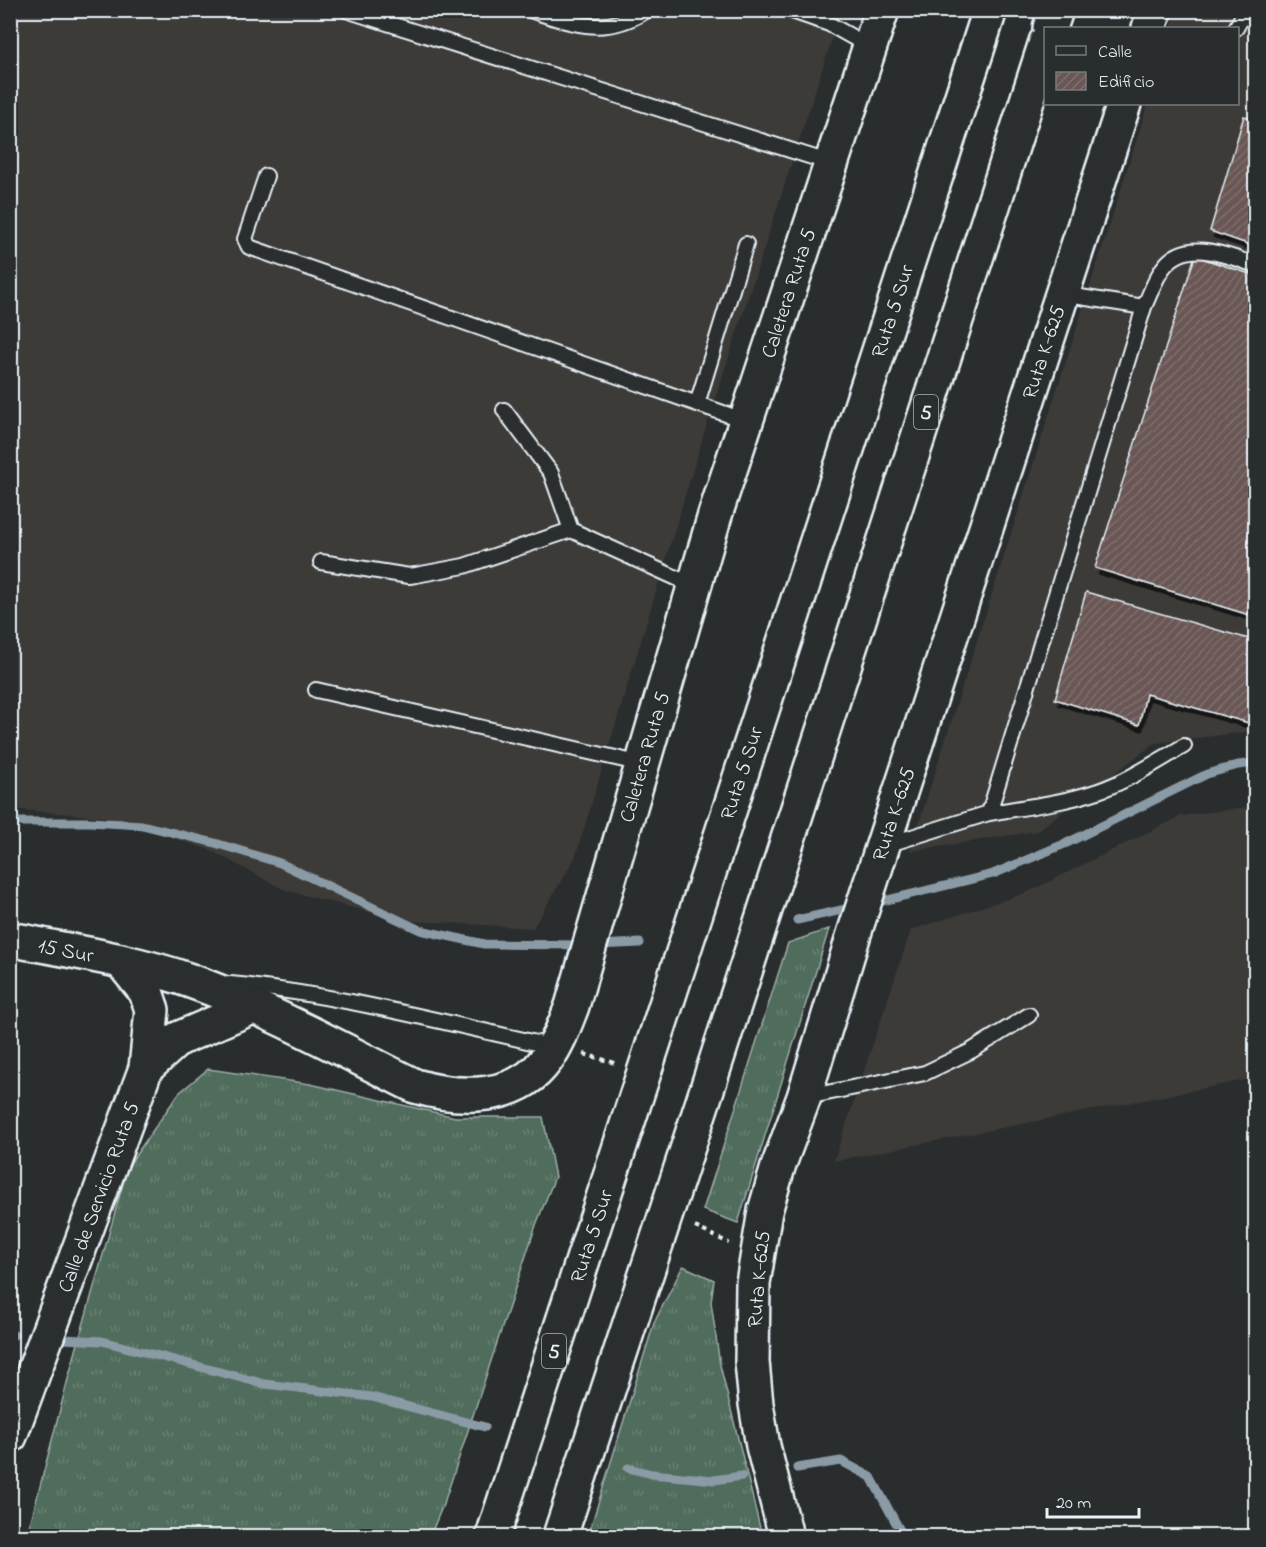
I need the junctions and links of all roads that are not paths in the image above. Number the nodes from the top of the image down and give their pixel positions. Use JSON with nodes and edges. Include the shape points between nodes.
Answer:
{"nodes":[{"id":1,"x":346,"y":10,"type":"edge"},
{"id":2,"x":530,"y":10,"type":"edge"},
{"id":3,"x":647,"y":10,"type":"edge"},
{"id":4,"x":789,"y":10,"type":"edge"},
{"id":5,"x":882,"y":10,"type":"edge"},
{"id":6,"x":990,"y":10,"type":"edge"},
{"id":7,"x":1056,"y":10,"type":"edge"},
{"id":8,"x":1155,"y":10,"type":"edge"},
{"id":9,"x":1246,"y":10,"type":"edge"},
{"id":10,"x":1050,"y":27,"type":"edge"},
{"id":11,"x":1149,"y":27,"type":"edge"},
{"id":12,"x":1237,"y":27,"type":"edge"},
{"id":13,"x":870,"y":47,"type":"junction"},
{"id":14,"x":1044,"y":48,"type":"edge"},
{"id":15,"x":1124,"y":105,"type":"edge"},
{"id":16,"x":831,"y":163,"type":"junction"},
{"id":17,"x":266,"y":176,"type":"dead end"},
{"id":18,"x":746,"y":244,"type":"dead end"},
{"id":19,"x":1256,"y":265,"type":"edge"},
{"id":20,"x":1061,"y":294,"type":"junction"},
{"id":21,"x":1144,"y":307,"type":"junction"},
{"id":22,"x":697,"y":404,"type":"junction"},
{"id":23,"x":504,"y":410,"type":"dead end"},
{"id":24,"x":746,"y":421,"type":"junction"},
{"id":25,"x":571,"y":530,"type":"junction"},
{"id":26,"x":321,"y":562,"type":"dead end"},
{"id":27,"x":694,"y":586,"type":"junction"},
{"id":28,"x":316,"y":690,"type":"dead end"},
{"id":29,"x":1184,"y":746,"type":"dead end"},
{"id":30,"x":642,"y":764,"type":"junction"},
{"id":31,"x":989,"y":813,"type":"junction"},
{"id":32,"x":882,"y":846,"type":"junction"},
{"id":33,"x":10,"y":939,"type":"edge"},
{"id":34,"x":121,"y":961,"type":"junction"},
{"id":35,"x":188,"y":980,"type":"junction"},
{"id":36,"x":252,"y":1007,"type":"junction"},
{"id":37,"x":1029,"y":1015,"type":"dead end"},
{"id":38,"x":555,"y":1047,"type":"junction"},
{"id":39,"x":146,"y":1068,"type":"junction"},
{"id":40,"x":804,"y":1097,"type":"junction"},
{"id":41,"x":10,"y":1436,"type":"edge"},
{"id":42,"x":493,"y":1536,"type":"edge"},
{"id":43,"x":560,"y":1536,"type":"edge"},
{"id":44,"x":786,"y":1536,"type":"edge"}],
"edges":[{"from":1,"to":16,"type":"lane"},
{"from":2,"to":3,"type":"lane","via":[[578,26],[606,26]]},
{"from":4,"to":13,"type":"lane","via":[[829,24]]},
{"from":5,"to":13,"type":"main road","name":"Caletera Ruta 5"},
{"from":6,"to":42,"type":"main road","name":"Ruta 5 Sur","number":"5"},
{"from":7,"to":10,"type":"main road"},
{"from":8,"to":11,"type":"main road"},
{"from":9,"to":12,"type":"lane"},
{"from":13,"to":16,"type":"main road","name":"Caletera Ruta 5"},
{"from":14,"to":43,"type":"main road","number":"5"},
{"from":15,"to":20,"type":"main road","name":"Ruta K-625"},
{"from":16,"to":24,"type":"main road","name":"Caletera Ruta 5"},
{"from":17,"to":22,"type":"lane","via":[[244,239],[249,247]]},
{"from":18,"to":22,"type":"lane"},
{"from":19,"to":21,"type":"lane","via":[[1210,251],[1175,256],[1163,268]]},
{"from":20,"to":21,"type":"lane"},
{"from":20,"to":32,"type":"main road","name":"Ruta K-625"},
{"from":21,"to":31,"type":"lane"},
{"from":22,"to":24,"type":"lane"},
{"from":23,"to":25,"type":"lane","via":[[548,468]]},
{"from":24,"to":27,"type":"main road","name":"Caletera Ruta 5"},
{"from":25,"to":26,"type":"lane","via":[[464,566],[416,575]]},
{"from":25,"to":27,"type":"lane"},
{"from":27,"to":30,"type":"main road","name":"Caletera Ruta 5"},
{"from":28,"to":30,"type":"lane"},
{"from":29,"to":31,"type":"lane","via":[[1098,791]]},
{"from":30,"to":38,"type":"main road","name":"Caletera Ruta 5","via":[[582,972]]},
{"from":31,"to":32,"type":"lane"},
{"from":32,"to":40,"type":"main road","name":"Ruta K-625"},
{"from":33,"to":34,"type":"main road","name":"15 Sur"},
{"from":34,"to":35,"type":"main road","name":"Caletera Ruta 5"},
{"from":34,"to":39,"type":"main road","name":"Calle de Servicio Ruta 5","via":[[146,992],[152,1010]]},
{"from":35,"to":36,"type":"main road","name":"Caletera Ruta 5"},
{"from":35,"to":38,"type":"lane","via":[[270,987]]},
{"from":36,"to":38,"type":"main road","name":"Caletera Ruta 5","via":[[415,1086],[451,1094],[487,1093],[520,1083],[546,1061]]},
{"from":36,"to":39,"type":"main road","via":[[178,1039]]},
{"from":37,"to":40,"type":"lane","via":[[971,1051],[925,1073]]},
{"from":39,"to":41,"type":"main road","name":"Calle de Servicio Ruta 5"},
{"from":40,"to":44,"type":"main road","name":"Ruta K-625","via":[[765,1211],[752,1310],[756,1404]]}]}
